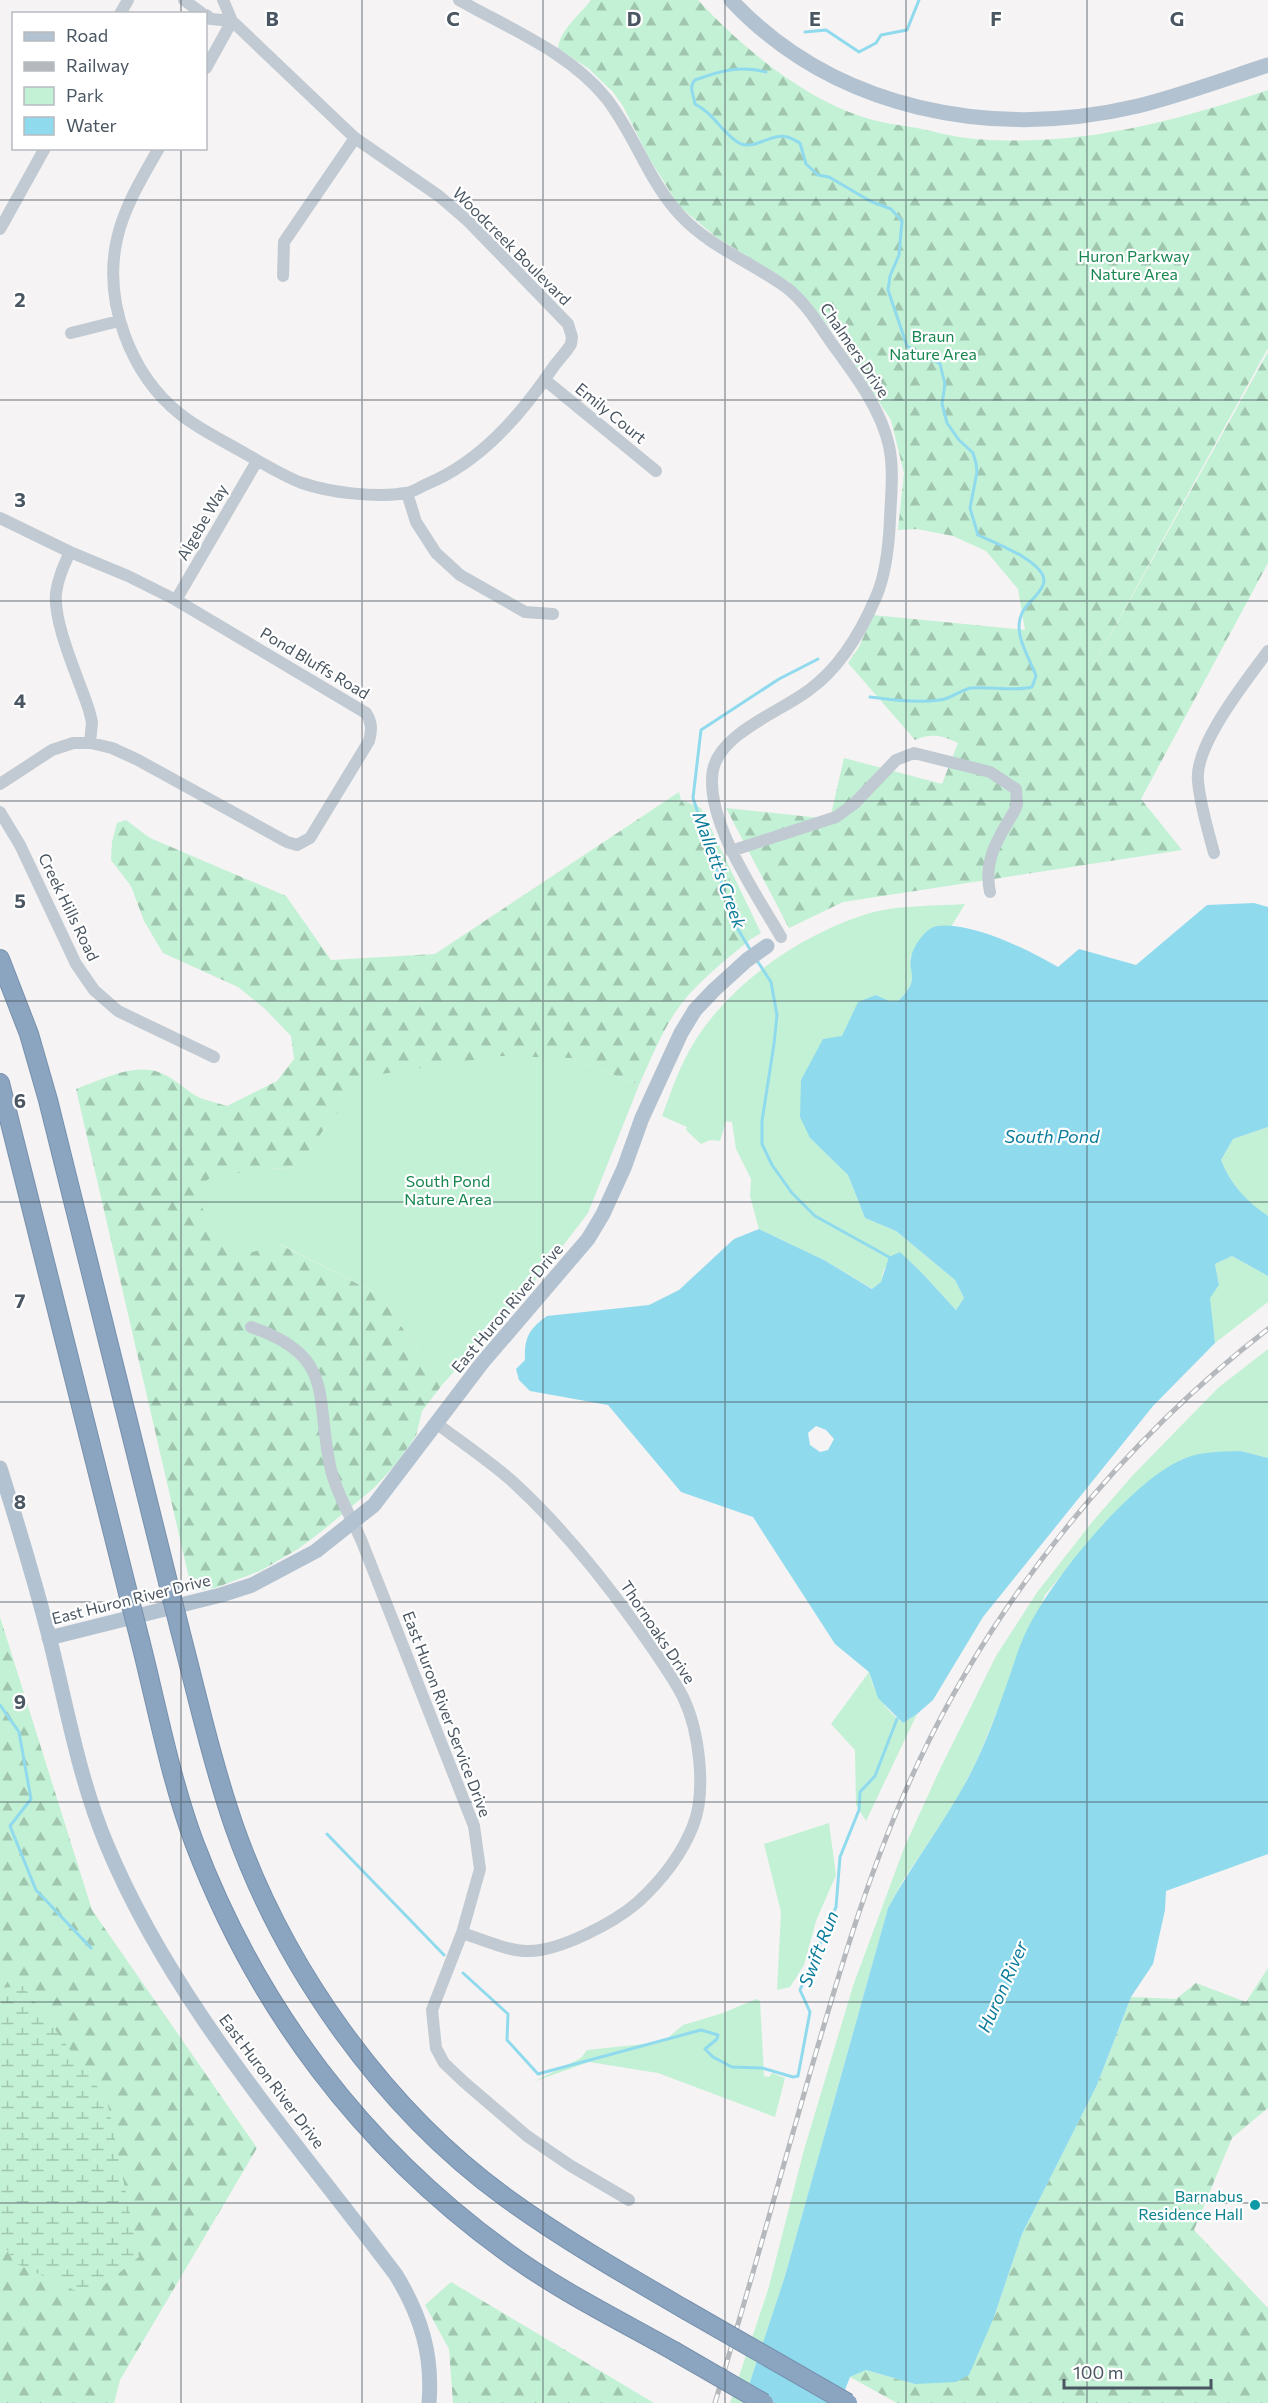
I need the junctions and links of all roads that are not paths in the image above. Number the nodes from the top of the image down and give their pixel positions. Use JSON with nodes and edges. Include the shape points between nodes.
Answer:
{"nodes":[{"id":1,"x":223,"y":0,"type":"edge"},
{"id":2,"x":459,"y":0,"type":"edge"},
{"id":3,"x":730,"y":0,"type":"edge"},
{"id":4,"x":189,"y":2,"type":"edge"},
{"id":5,"x":202,"y":12,"type":"edge"},
{"id":6,"x":207,"y":16,"type":"edge"},
{"id":7,"x":232,"y":21,"type":"junction"},
{"id":8,"x":1268,"y":65,"type":"edge"},
{"id":9,"x":207,"y":66,"type":"edge"},
{"id":10,"x":355,"y":138,"type":"junction"},
{"id":11,"x":44,"y":150,"type":"edge"},
{"id":12,"x":158,"y":150,"type":"edge"},
{"id":13,"x":0,"y":229,"type":"edge"},
{"id":14,"x":283,"y":276,"type":"dead end"},
{"id":15,"x":120,"y":321,"type":"junction"},
{"id":16,"x":71,"y":333,"type":"dead end"},
{"id":17,"x":545,"y":380,"type":"junction"},
{"id":18,"x":257,"y":460,"type":"junction"},
{"id":19,"x":656,"y":471,"type":"dead end"},
{"id":20,"x":407,"y":493,"type":"junction"},
{"id":21,"x":0,"y":518,"type":"edge"},
{"id":22,"x":70,"y":552,"type":"junction"},
{"id":23,"x":176,"y":600,"type":"junction"},
{"id":24,"x":553,"y":614,"type":"dead end"},
{"id":25,"x":1268,"y":651,"type":"edge"},
{"id":26,"x":90,"y":742,"type":"junction"},
{"id":27,"x":0,"y":784,"type":"edge"},
{"id":28,"x":0,"y":812,"type":"edge"},
{"id":29,"x":731,"y":851,"type":"junction"},
{"id":30,"x":1214,"y":853,"type":"dead end"},
{"id":31,"x":990,"y":892,"type":"dead end"},
{"id":32,"x":781,"y":937,"type":"dead end"},
{"id":33,"x":767,"y":946,"type":"dead end"},
{"id":34,"x":0,"y":959,"type":"edge"},
{"id":35,"x":214,"y":1057,"type":"dead end"},
{"id":36,"x":0,"y":1083,"type":"edge"},
{"id":37,"x":251,"y":1327,"type":"dead end"},
{"id":38,"x":436,"y":1423,"type":"junction"},
{"id":39,"x":0,"y":1468,"type":"edge"},
{"id":40,"x":354,"y":1523,"type":"junction"},
{"id":41,"x":49,"y":1638,"type":"junction"},
{"id":42,"x":462,"y":1934,"type":"junction"},
{"id":43,"x":629,"y":2200,"type":"dead end"},
{"id":44,"x":429,"y":2403,"type":"edge"},
{"id":45,"x":764,"y":2403,"type":"edge"},
{"id":46,"x":848,"y":2403,"type":"edge"}],
"edges":[{"from":1,"to":7,"type":"street","name":"Woodcreek Boulevard"},
{"from":2,"to":29,"type":"street","name":"Chalmers Drive","via":[[545,48],[592,83],[607,99],[664,196],[683,218],[788,289],[808,308],[876,410],[889,445],[889,540],[878,593],[859,633],[841,659],[810,690],[755,723],[725,747],[713,767],[711,791]]},
{"from":3,"to":8,"type":"main road","via":[[771,37],[825,73],[873,95],[956,116],[1026,120],[1112,111]]},
{"from":4,"to":5,"type":"street"},
{"from":6,"to":7,"type":"street"},
{"from":7,"to":9,"type":"street"},
{"from":7,"to":10,"type":"street","name":"Woodcreek Boulevard"},
{"from":10,"to":14,"type":"street","via":[[284,242]]},
{"from":10,"to":17,"type":"street","name":"Woodcreek Boulevard","via":[[468,221],[568,324],[571,344]]},
{"from":11,"to":13,"type":"street"},
{"from":12,"to":15,"type":"street","via":[[127,208],[117,238],[114,281]]},
{"from":15,"to":16,"type":"street"},
{"from":15,"to":18,"type":"street","via":[[149,382],[164,399],[190,421]]},
{"from":17,"to":19,"type":"street","name":"Emily Court"},
{"from":17,"to":20,"type":"street","name":"Woodcreek Boulevard","via":[[501,433],[477,455],[447,476]]},
{"from":18,"to":20,"type":"street","via":[[302,483],[339,492]]},
{"from":18,"to":23,"type":"street","name":"Algebe Way"},
{"from":20,"to":24,"type":"street","via":[[416,522],[436,553],[460,575],[525,612]]},
{"from":21,"to":22,"type":"street","name":"Pond Bluffs Road"},
{"from":22,"to":23,"type":"street","name":"Pond Bluffs Road"},
{"from":22,"to":26,"type":"street","via":[[58,583],[57,617],[91,716]]},
{"from":23,"to":26,"type":"street","name":"Pond Bluffs Road","via":[[366,712],[372,731],[369,741],[310,838],[297,845],[138,760]]},
{"from":25,"to":30,"type":"street","via":[[1204,748],[1197,778]]},
{"from":26,"to":27,"type":"street","name":"Pond Bluffs Road","via":[[52,750]]},
{"from":28,"to":35,"type":"street","name":"Creek Hills Road","via":[[20,845],[76,964],[94,990],[118,1011]]},
{"from":29,"to":31,"type":"street","via":[[836,817],[855,804],[896,760],[914,753],[990,772],[1016,789],[1015,810],[991,855],[987,876]]},
{"from":29,"to":32,"type":"street","name":"Chalmers Drive"},
{"from":33,"to":38,"type":"main road","name":"East Huron River Drive","via":[[747,960],[695,1011],[681,1033],[624,1168],[588,1239]]},
{"from":34,"to":46,"type":"highway","bridge":true,"via":[[29,1034],[48,1100],[217,1772],[234,1826],[282,1935],[363,2057],[402,2104],[504,2196],[580,2248]]},
{"from":36,"to":45,"type":"highway","bridge":true,"via":[[177,1791],[217,1899],[249,1963],[316,2067],[368,2128],[449,2208],[557,2286]]},
{"from":37,"to":40,"type":"street","name":"East Huron River Service Drive","via":[[282,1340],[310,1362],[317,1380],[331,1471]]},
{"from":38,"to":40,"type":"main road","name":"East Huron River Drive","via":[[395,1480]]},
{"from":38,"to":42,"type":"street","name":"Thornoaks Drive","via":[[511,1480],[589,1562],[682,1696],[699,1755],[694,1823],[664,1876],[633,1906],[592,1932],[527,1951]]},
{"from":39,"to":41,"type":"main road"},
{"from":40,"to":41,"type":"main road","name":"East Huron River Drive","via":[[316,1551],[252,1585]]},
{"from":40,"to":42,"type":"street","name":"East Huron River Service Drive","via":[[474,1826],[480,1869]]},
{"from":41,"to":44,"type":"main road","name":"East Huron River Drive","via":[[91,1800],[132,1899],[194,2006],[410,2298],[428,2347]]},
{"from":42,"to":43,"type":"street","name":"East Huron River Service Drive","via":[[432,2010],[436,2048],[444,2063],[527,2136]]}]}
